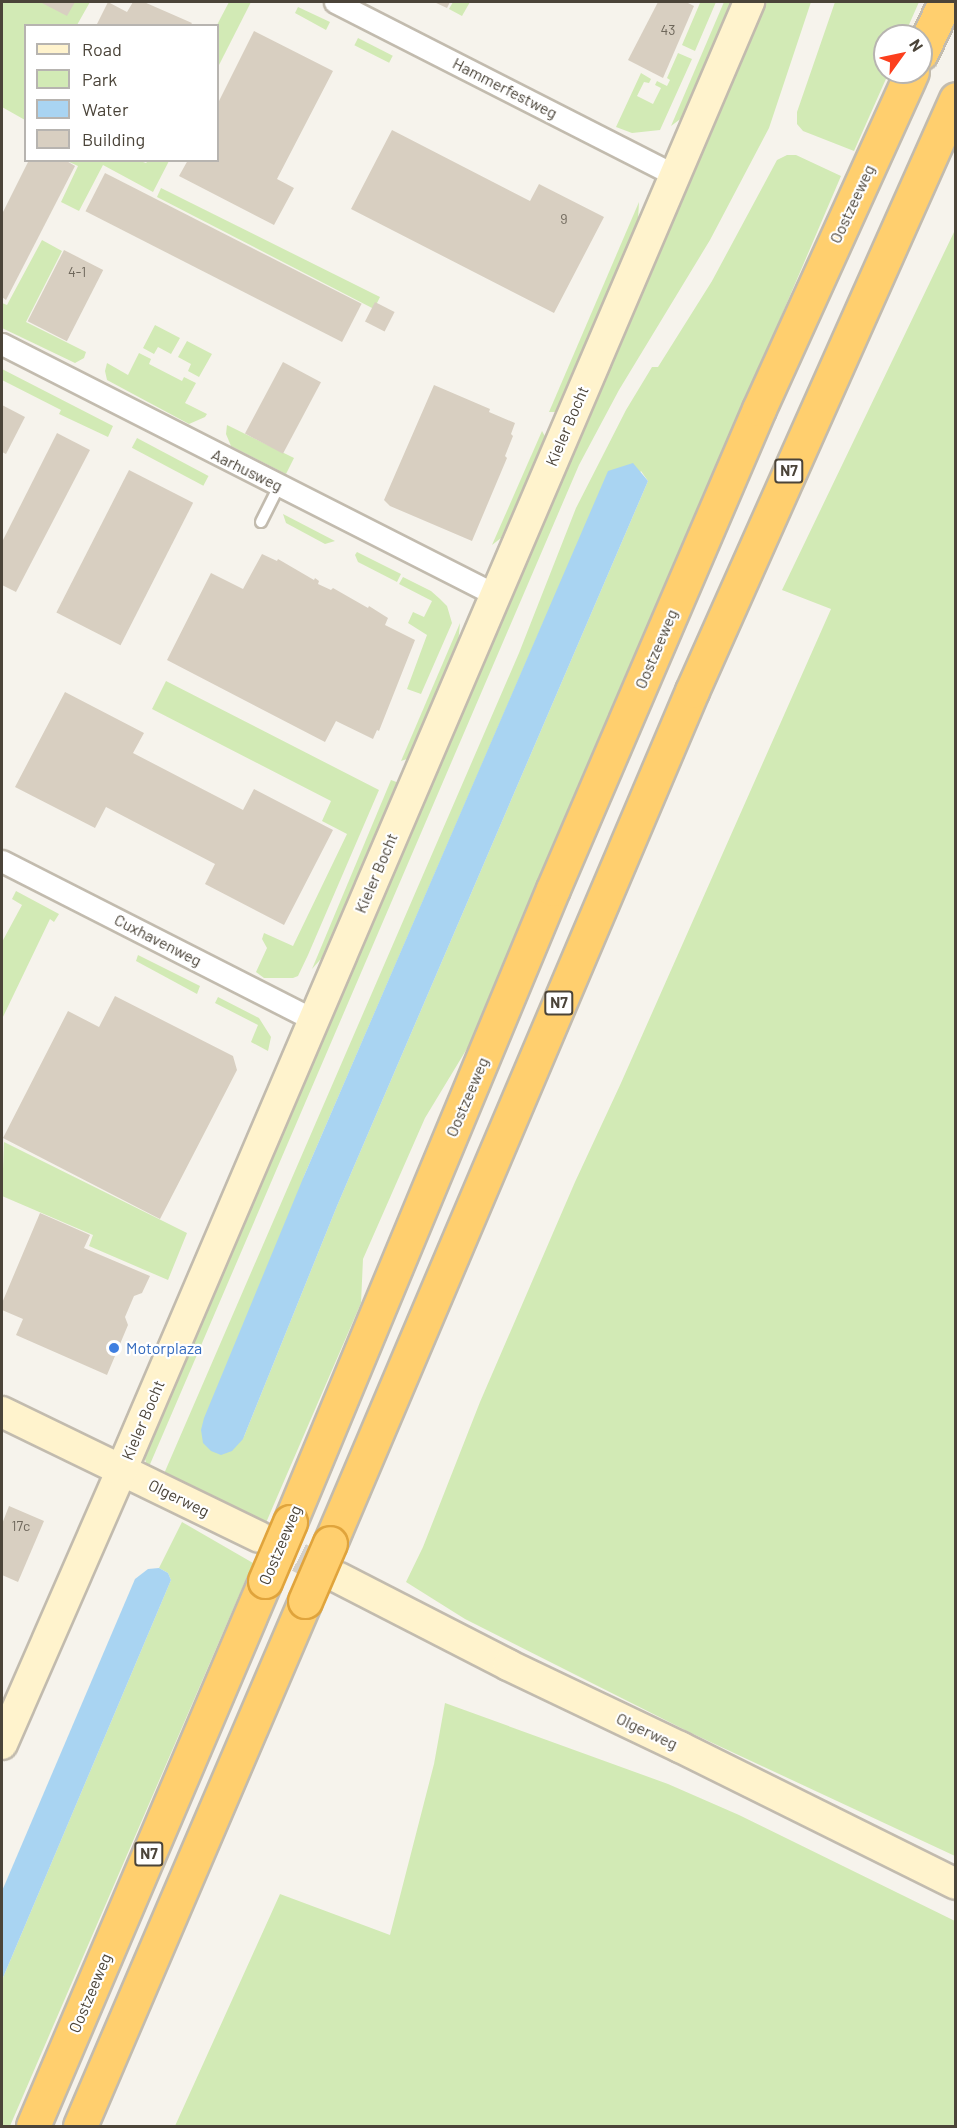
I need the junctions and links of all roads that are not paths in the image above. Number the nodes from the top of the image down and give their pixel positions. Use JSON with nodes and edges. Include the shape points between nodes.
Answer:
{"nodes":[{"id":1,"x":335,"y":2,"type":"edge"},
{"id":2,"x":748,"y":2,"type":"edge"},
{"id":3,"x":945,"y":2,"type":"edge"},
{"id":4,"x":933,"y":28,"type":"edge"},
{"id":5,"x":907,"y":84,"type":"edge"},
{"id":6,"x":956,"y":99,"type":"edge"},
{"id":7,"x":956,"y":144,"type":"edge"},
{"id":8,"x":674,"y":175,"type":"junction"},
{"id":9,"x":886,"y":251,"type":"junction"},
{"id":10,"x":2,"y":344,"type":"edge"},
{"id":11,"x":279,"y":486,"type":"junction"},
{"id":12,"x":261,"y":522,"type":"dead end"},
{"id":13,"x":494,"y":594,"type":"junction"},
{"id":14,"x":2,"y":861,"type":"edge"},
{"id":15,"x":314,"y":1020,"type":"junction"},
{"id":16,"x":2,"y":1412,"type":"edge"},
{"id":17,"x":121,"y":1471,"type":"junction"},
{"id":18,"x":259,"y":1537,"type":"tunnel mouth"},
{"id":19,"x":339,"y":1578,"type":"tunnel mouth"},
{"id":20,"x":2,"y":1744,"type":"edge"},
{"id":21,"x":956,"y":1884,"type":"edge"},
{"id":22,"x":33,"y":2127,"type":"edge"},
{"id":23,"x":80,"y":2127,"type":"edge"}],
"edges":[{"from":1,"to":8,"type":"street","name":"Hammerfestweg"},
{"from":2,"to":8,"type":"street","name":"Kieler Bocht"},
{"from":3,"to":4,"type":"highway"},
{"from":5,"to":22,"type":"highway","name":"Oostzeeweg","number":"N7","bridge":true,"via":[[749,431],[553,889]]},
{"from":6,"to":9,"type":"highway","number":"N7"},
{"from":7,"to":9,"type":"highway","number":"N7"},
{"from":8,"to":13,"type":"street","name":"Kieler Bocht"},
{"from":9,"to":23,"type":"highway","number":"N7","bridge":true,"via":[[687,702]]},
{"from":10,"to":11,"type":"street","name":"Aarhusweg"},
{"from":11,"to":12,"type":"lane"},
{"from":11,"to":13,"type":"street","name":"Aarhusweg"},
{"from":13,"to":15,"type":"street","name":"Kieler Bocht"},
{"from":14,"to":15,"type":"street","name":"Cuxhavenweg"},
{"from":15,"to":17,"type":"street","name":"Kieler Bocht"},
{"from":16,"to":17,"type":"street","name":"Olgerweg"},
{"from":17,"to":18,"type":"street","name":"Olgerweg"},
{"from":17,"to":20,"type":"street","name":"Kieler Bocht"},
{"from":19,"to":21,"type":"street","name":"Olgerweg"}]}
